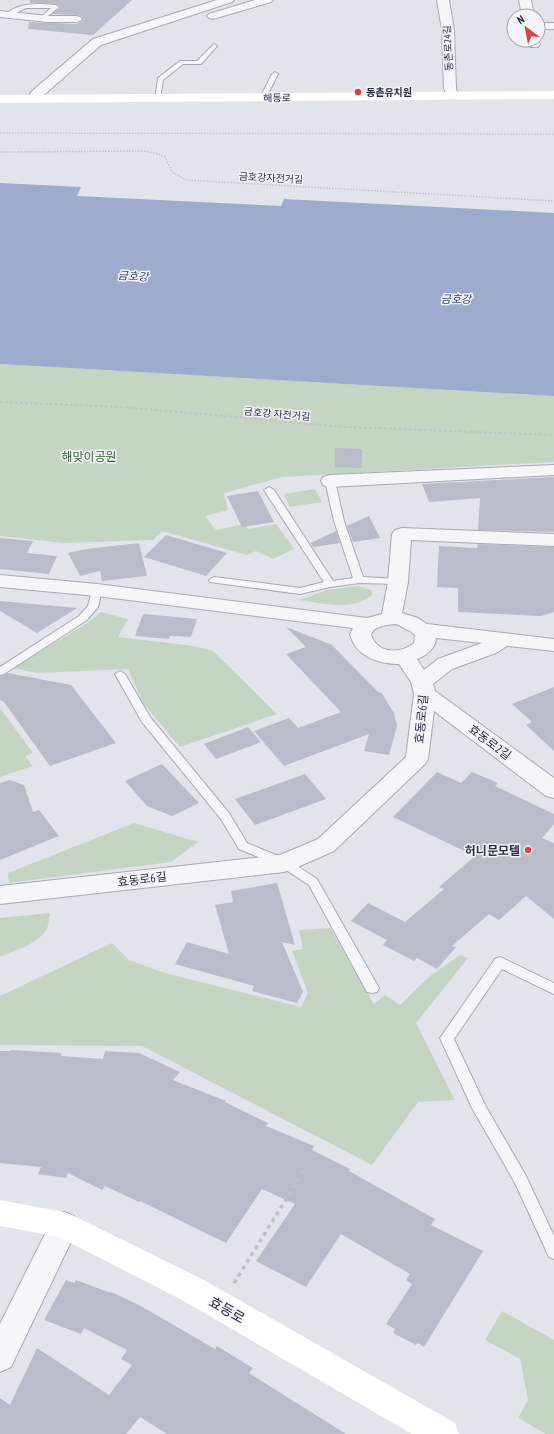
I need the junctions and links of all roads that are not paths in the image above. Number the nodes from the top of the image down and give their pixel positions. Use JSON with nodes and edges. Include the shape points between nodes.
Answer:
{"nodes":[{"id":1,"x":267,"y":0,"type":"edge"},
{"id":2,"x":443,"y":0,"type":"edge"},
{"id":3,"x":230,"y":5,"type":"edge"},
{"id":4,"x":4,"y":14,"type":"edge"},
{"id":5,"x":43,"y":18,"type":"junction"},
{"id":6,"x":76,"y":19,"type":"dead end"},
{"id":7,"x":194,"y":21,"type":"dead end"},
{"id":8,"x":214,"y":46,"type":"dead end"},
{"id":9,"x":275,"y":74,"type":"dead end"},
{"id":10,"x":554,"y":94,"type":"edge"},
{"id":11,"x":452,"y":96,"type":"junction"},
{"id":12,"x":0,"y":98,"type":"edge"},
{"id":13,"x":33,"y":98,"type":"junction"},
{"id":14,"x":263,"y":98,"type":"junction"},
{"id":15,"x":157,"y":99,"type":"junction"},
{"id":16,"x":554,"y":470,"type":"edge"},
{"id":17,"x":330,"y":481,"type":"joint"},
{"id":18,"x":269,"y":490,"type":"dead end"},
{"id":19,"x":554,"y":540,"type":"edge"},
{"id":20,"x":214,"y":580,"type":"dead end"},
{"id":21,"x":359,"y":580,"type":"junction"},
{"id":22,"x":0,"y":581,"type":"edge"},
{"id":23,"x":398,"y":582,"type":"junction"},
{"id":24,"x":330,"y":584,"type":"junction"},
{"id":25,"x":97,"y":590,"type":"junction"},
{"id":26,"x":391,"y":619,"type":"junction"},
{"id":27,"x":368,"y":624,"type":"junction"},
{"id":28,"x":423,"y":630,"type":"junction"},
{"id":29,"x":502,"y":640,"type":"junction"},
{"id":30,"x":554,"y":645,"type":"edge"},
{"id":31,"x":405,"y":657,"type":"junction"},
{"id":32,"x":0,"y":672,"type":"edge"},
{"id":33,"x":120,"y":674,"type":"dead end"},
{"id":34,"x":424,"y":688,"type":"junction"},
{"id":35,"x":554,"y":790,"type":"edge"},
{"id":36,"x":284,"y":863,"type":"junction"},
{"id":37,"x":0,"y":895,"type":"edge"},
{"id":38,"x":372,"y":988,"type":"dead end"},
{"id":39,"x":554,"y":989,"type":"edge"},
{"id":40,"x":0,"y":1214,"type":"edge"},
{"id":41,"x":64,"y":1225,"type":"junction"},
{"id":42,"x":554,"y":1252,"type":"edge"},
{"id":43,"x":0,"y":1357,"type":"edge"},
{"id":44,"x":443,"y":1434,"type":"edge"}],
"edges":[{"from":1,"to":3,"type":"street"},
{"from":2,"to":11,"type":"street","name":"동촌로24길","via":[[448,30]]},
{"from":3,"to":7,"type":"street"},
{"from":3,"to":13,"type":"street","via":[[214,4],[97,42]]},
{"from":4,"to":5,"type":"street"},
{"from":4,"to":5,"type":"lane","via":[[27,5],[56,7]]},
{"from":5,"to":6,"type":"street"},
{"from":8,"to":15,"type":"lane","via":[[199,63],[182,62],[160,79]]},
{"from":9,"to":14,"type":"lane"},
{"from":10,"to":11,"type":"street","name":"해동로"},
{"from":11,"to":14,"type":"street","name":"해동로"},
{"from":12,"to":13,"type":"street","name":"해동로"},
{"from":13,"to":15,"type":"street","name":"해동로"},
{"from":14,"to":15,"type":"street","name":"해동로"},
{"from":16,"to":17,"type":"street"},
{"from":17,"to":21,"type":"lane","via":[[339,521]]},
{"from":18,"to":24,"type":"lane"},
{"from":19,"to":23,"type":"street","via":[[402,534]]},
{"from":20,"to":24,"type":"lane","via":[[300,591]]},
{"from":21,"to":23,"type":"lane"},
{"from":21,"to":24,"type":"lane"},
{"from":22,"to":25,"type":"street"},
{"from":23,"to":26,"type":"street"},
{"from":25,"to":27,"type":"street"},
{"from":25,"to":32,"type":"lane","via":[[93,607],[83,618]]},
{"from":26,"to":27,"type":"street","via":[[376,620]]},
{"from":26,"to":28,"type":"street","via":[[408,621]]},
{"from":27,"to":31,"type":"street","via":[[360,636],[366,648],[383,656]]},
{"from":28,"to":29,"type":"street"},
{"from":28,"to":31,"type":"street","via":[[426,637],[421,649]]},
{"from":29,"to":30,"type":"street"},
{"from":29,"to":34,"type":"street","via":[[489,648],[445,664]]},
{"from":31,"to":34,"type":"street","name":"효동로6길"},
{"from":33,"to":36,"type":"lane","via":[[146,718],[225,816],[243,846]]},
{"from":34,"to":35,"type":"street","name":"효동로2길"},
{"from":34,"to":36,"type":"street","name":"효동로6길","via":[[417,759],[326,845]]},
{"from":36,"to":37,"type":"street","name":"효동로6길"},
{"from":36,"to":38,"type":"lane","via":[[313,882]]},
{"from":39,"to":42,"type":"lane","via":[[500,962],[447,1038],[479,1108],[521,1180]]},
{"from":40,"to":41,"type":"street","name":"효동로"},
{"from":41,"to":43,"type":"street"},
{"from":41,"to":44,"type":"street","name":"효동로","via":[[193,1290]]}]}
